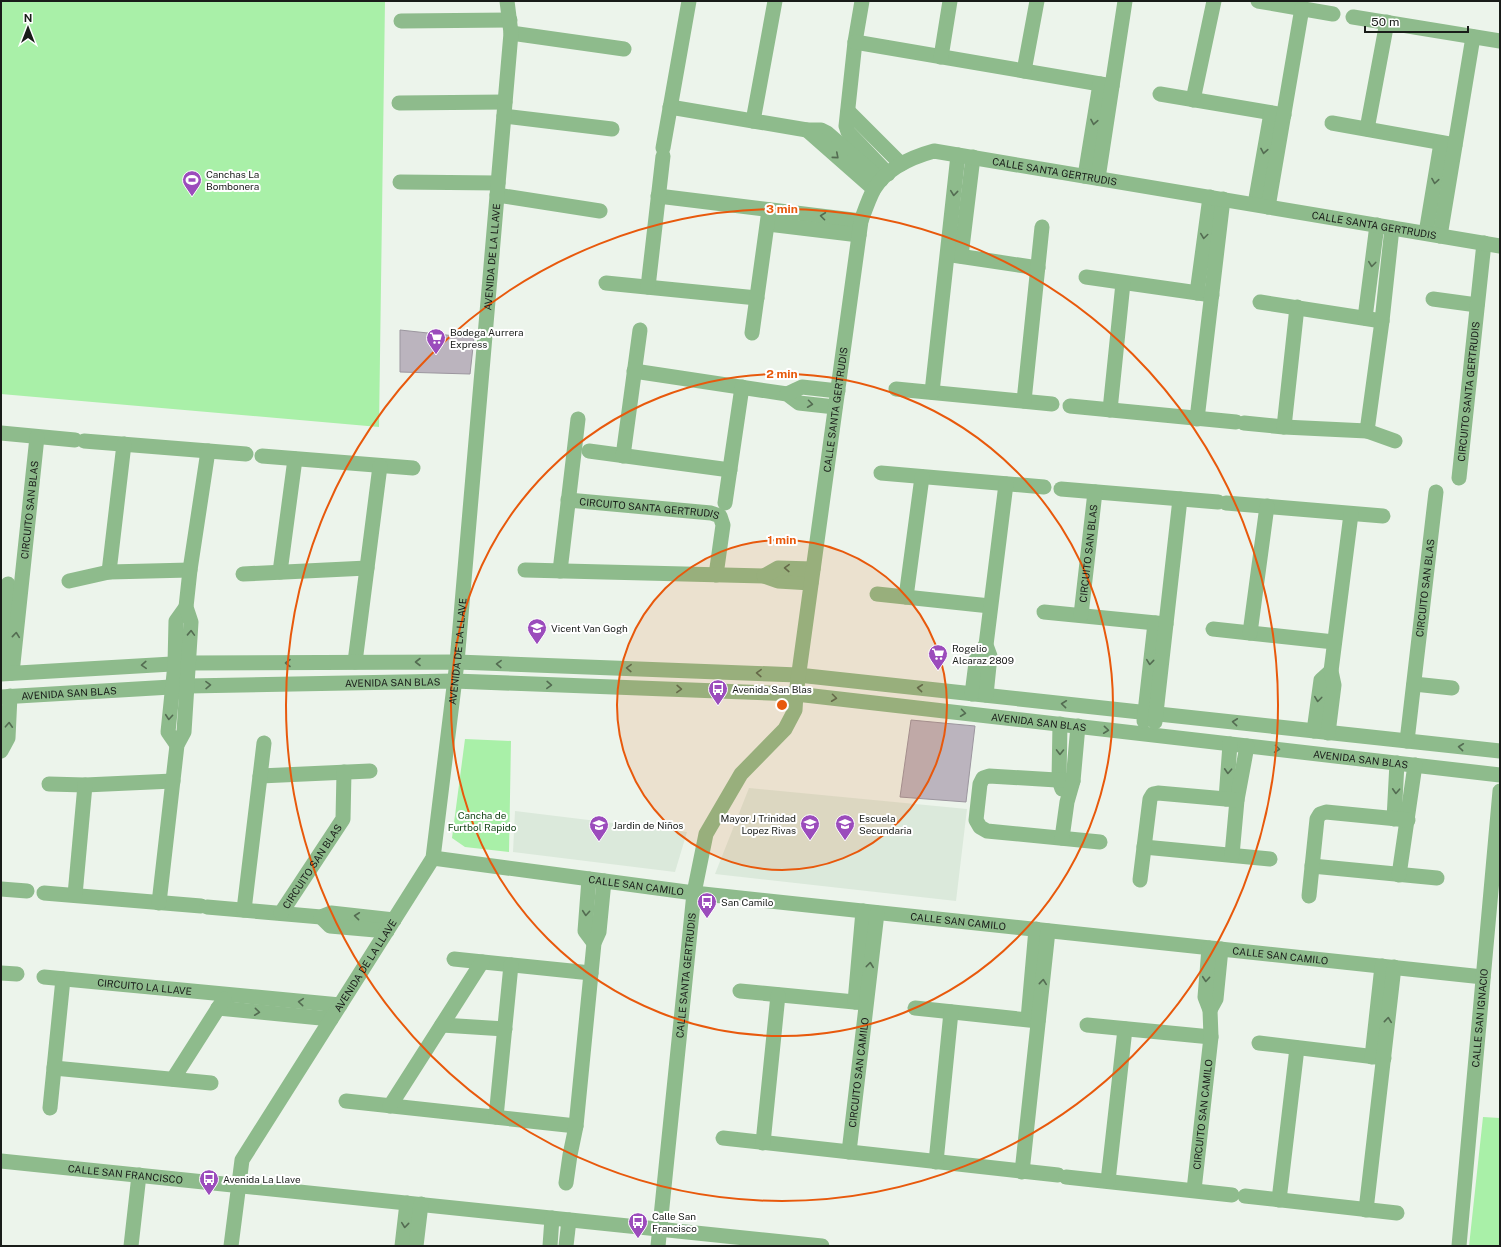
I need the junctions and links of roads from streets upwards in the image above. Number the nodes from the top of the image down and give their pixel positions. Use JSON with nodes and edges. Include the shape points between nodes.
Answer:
{"nodes":[{"id":1,"x":507,"y":1,"type":"edge"},
{"id":2,"x":689,"y":1,"type":"edge"},
{"id":3,"x":775,"y":1,"type":"edge"},
{"id":4,"x":862,"y":1,"type":"edge"},
{"id":5,"x":950,"y":1,"type":"edge"},
{"id":6,"x":1037,"y":1,"type":"edge"},
{"id":7,"x":1125,"y":1,"type":"edge"},
{"id":8,"x":1214,"y":1,"type":"edge"},
{"id":9,"x":1258,"y":1,"type":"edge"},
{"id":10,"x":1302,"y":8,"type":"junction"},
{"id":11,"x":1333,"y":14,"type":"dead end"},
{"id":12,"x":1353,"y":17,"type":"dead end"},
{"id":13,"x":401,"y":21,"type":"dead end"},
{"id":14,"x":1387,"y":22,"type":"junction"},
{"id":15,"x":511,"y":26,"type":"junction"},
{"id":16,"x":1472,"y":37,"type":"junction"},
{"id":17,"x":1500,"y":41,"type":"edge"},
{"id":18,"x":855,"y":42,"type":"junction"},
{"id":19,"x":624,"y":49,"type":"dead end"},
{"id":20,"x":941,"y":56,"type":"junction"},
{"id":21,"x":1024,"y":71,"type":"junction"},
{"id":22,"x":1106,"y":85,"type":"junction"},
{"id":23,"x":1160,"y":94,"type":"dead end"},
{"id":24,"x":1193,"y":100,"type":"junction"},
{"id":25,"x":399,"y":103,"type":"dead end"},
{"id":26,"x":670,"y":107,"type":"junction"},
{"id":27,"x":504,"y":109,"type":"junction"},
{"id":28,"x":848,"y":111,"type":"junction"},
{"id":29,"x":1277,"y":114,"type":"junction"},
{"id":30,"x":753,"y":121,"type":"junction"},
{"id":31,"x":1332,"y":123,"type":"dead end"},
{"id":32,"x":612,"y":130,"type":"dead end"},
{"id":33,"x":1367,"y":130,"type":"junction"},
{"id":34,"x":1448,"y":144,"type":"junction"},
{"id":35,"x":958,"y":155,"type":"junction"},
{"id":36,"x":973,"y":157,"type":"junction"},
{"id":37,"x":901,"y":164,"type":"junction"},
{"id":38,"x":1091,"y":177,"type":"junction"},
{"id":39,"x":881,"y":181,"type":"junction"},
{"id":40,"x":400,"y":182,"type":"dead end"},
{"id":41,"x":498,"y":189,"type":"junction"},
{"id":42,"x":658,"y":196,"type":"junction"},
{"id":43,"x":1216,"y":198,"type":"junction"},
{"id":44,"x":1261,"y":206,"type":"junction"},
{"id":45,"x":600,"y":211,"type":"dead end"},
{"id":46,"x":768,"y":217,"type":"junction"},
{"id":47,"x":1377,"y":225,"type":"junction"},
{"id":48,"x":1042,"y":227,"type":"dead end"},
{"id":49,"x":860,"y":228,"type":"junction"},
{"id":50,"x":1392,"y":228,"type":"junction"},
{"id":51,"x":1433,"y":235,"type":"junction"},
{"id":52,"x":1484,"y":243,"type":"junction"},
{"id":53,"x":1500,"y":246,"type":"edge"},
{"id":54,"x":954,"y":255,"type":"junction"},
{"id":55,"x":1038,"y":268,"type":"junction"},
{"id":56,"x":1086,"y":277,"type":"dead end"},
{"id":57,"x":606,"y":283,"type":"dead end"},
{"id":58,"x":1123,"y":283,"type":"junction"},
{"id":59,"x":648,"y":287,"type":"junction"},
{"id":60,"x":1197,"y":293,"type":"junction"},
{"id":61,"x":1212,"y":295,"type":"junction"},
{"id":62,"x":757,"y":298,"type":"junction"},
{"id":63,"x":1433,"y":299,"type":"dead end"},
{"id":64,"x":1260,"y":302,"type":"dead end"},
{"id":65,"x":1478,"y":305,"type":"junction"},
{"id":66,"x":1297,"y":307,"type":"junction"},
{"id":67,"x":1365,"y":318,"type":"junction"},
{"id":68,"x":1382,"y":321,"type":"junction"},
{"id":69,"x":640,"y":330,"type":"dead end"},
{"id":70,"x":752,"y":334,"type":"dead end"},
{"id":71,"x":634,"y":371,"type":"junction"},
{"id":72,"x":742,"y":387,"type":"junction"},
{"id":73,"x":896,"y":389,"type":"dead end"},
{"id":74,"x":838,"y":391,"type":"junction"},
{"id":75,"x":932,"y":392,"type":"junction"},
{"id":76,"x":787,"y":394,"type":"junction"},
{"id":77,"x":1024,"y":401,"type":"junction"},
{"id":78,"x":1052,"y":404,"type":"dead end"},
{"id":79,"x":1070,"y":406,"type":"dead end"},
{"id":80,"x":835,"y":407,"type":"junction"},
{"id":81,"x":1110,"y":410,"type":"junction"},
{"id":82,"x":578,"y":419,"type":"dead end"},
{"id":83,"x":1197,"y":419,"type":"junction"},
{"id":84,"x":1284,"y":428,"type":"junction"},
{"id":85,"x":1366,"y":431,"type":"junction"},
{"id":86,"x":1,"y":433,"type":"edge"},
{"id":87,"x":37,"y":437,"type":"junction"},
{"id":88,"x":1395,"y":441,"type":"dead end"},
{"id":89,"x":124,"y":444,"type":"junction"},
{"id":90,"x":208,"y":451,"type":"junction"},
{"id":91,"x":588,"y":452,"type":"dead end"},
{"id":92,"x":246,"y":454,"type":"dead end"},
{"id":93,"x":262,"y":456,"type":"dead end"},
{"id":94,"x":623,"y":456,"type":"junction"},
{"id":95,"x":295,"y":459,"type":"junction"},
{"id":96,"x":380,"y":466,"type":"junction"},
{"id":97,"x":413,"y":468,"type":"dead end"},
{"id":98,"x":730,"y":470,"type":"junction"},
{"id":99,"x":881,"y":473,"type":"dead end"},
{"id":100,"x":922,"y":477,"type":"junction"},
{"id":101,"x":1459,"y":478,"type":"dead end"},
{"id":102,"x":1006,"y":484,"type":"junction"},
{"id":103,"x":1044,"y":487,"type":"dead end"},
{"id":104,"x":1061,"y":488,"type":"dead end"},
{"id":105,"x":1095,"y":492,"type":"junction"},
{"id":106,"x":1436,"y":492,"type":"dead end"},
{"id":107,"x":1180,"y":499,"type":"junction"},
{"id":108,"x":568,"y":500,"type":"junction"},
{"id":109,"x":725,"y":503,"type":"dead end"},
{"id":110,"x":1267,"y":506,"type":"junction"},
{"id":111,"x":1351,"y":514,"type":"junction"},
{"id":112,"x":1383,"y":516,"type":"dead end"},
{"id":113,"x":367,"y":568,"type":"junction"},
{"id":114,"x":190,"y":570,"type":"junction"},
{"id":115,"x":524,"y":570,"type":"dead end"},
{"id":116,"x":560,"y":571,"type":"junction"},
{"id":117,"x":109,"y":572,"type":"junction"},
{"id":118,"x":280,"y":572,"type":"junction"},
{"id":119,"x":243,"y":574,"type":"dead end"},
{"id":120,"x":716,"y":574,"type":"junction"},
{"id":121,"x":812,"y":576,"type":"junction"},
{"id":122,"x":69,"y":581,"type":"dead end"},
{"id":123,"x":10,"y":584,"type":"edge"},
{"id":124,"x":877,"y":594,"type":"dead end"},
{"id":125,"x":906,"y":597,"type":"junction"},
{"id":126,"x":990,"y":606,"type":"junction"},
{"id":127,"x":1044,"y":612,"type":"dead end"},
{"id":128,"x":1081,"y":615,"type":"junction"},
{"id":129,"x":1160,"y":624,"type":"junction"},
{"id":130,"x":1213,"y":629,"type":"dead end"},
{"id":131,"x":1250,"y":633,"type":"junction"},
{"id":132,"x":1334,"y":642,"type":"junction"},
{"id":133,"x":1,"y":661,"type":"edge"},
{"id":134,"x":355,"y":662,"type":"junction"},
{"id":135,"x":457,"y":662,"type":"junction"},
{"id":136,"x":182,"y":663,"type":"junction"},
{"id":137,"x":7,"y":674,"type":"edge"},
{"id":138,"x":798,"y":675,"type":"junction"},
{"id":139,"x":454,"y":681,"type":"junction"},
{"id":140,"x":1414,"y":684,"type":"junction"},
{"id":141,"x":188,"y":686,"type":"junction"},
{"id":142,"x":172,"y":687,"type":"junction"},
{"id":143,"x":1452,"y":688,"type":"dead end"},
{"id":144,"x":796,"y":694,"type":"junction"},
{"id":145,"x":979,"y":695,"type":"junction"},
{"id":146,"x":6,"y":697,"type":"edge"},
{"id":147,"x":1151,"y":713,"type":"junction"},
{"id":148,"x":1060,"y":724,"type":"junction"},
{"id":149,"x":1078,"y":726,"type":"junction"},
{"id":150,"x":1321,"y":732,"type":"junction"},
{"id":151,"x":1148,"y":734,"type":"junction"},
{"id":152,"x":1407,"y":741,"type":"junction"},
{"id":153,"x":264,"y":743,"type":"dead end"},
{"id":154,"x":1230,"y":744,"type":"junction"},
{"id":155,"x":177,"y":745,"type":"junction"},
{"id":156,"x":1247,"y":746,"type":"junction"},
{"id":157,"x":1,"y":751,"type":"edge"},
{"id":158,"x":1500,"y":751,"type":"edge"},
{"id":159,"x":1397,"y":763,"type":"junction"},
{"id":160,"x":1415,"y":765,"type":"junction"},
{"id":161,"x":370,"y":771,"type":"dead end"},
{"id":162,"x":344,"y":772,"type":"junction"},
{"id":163,"x":1500,"y":775,"type":"edge"},
{"id":164,"x":260,"y":776,"type":"junction"},
{"id":165,"x":1066,"y":780,"type":"junction"},
{"id":166,"x":173,"y":781,"type":"junction"},
{"id":167,"x":49,"y":784,"type":"dead end"},
{"id":168,"x":85,"y":785,"type":"junction"},
{"id":169,"x":1500,"y":790,"type":"edge"},
{"id":170,"x":1232,"y":799,"type":"junction"},
{"id":171,"x":1401,"y":819,"type":"junction"},
{"id":172,"x":1062,"y":838,"type":"junction"},
{"id":173,"x":1100,"y":842,"type":"dead end"},
{"id":174,"x":1144,"y":847,"type":"junction"},
{"id":175,"x":1232,"y":855,"type":"junction"},
{"id":176,"x":433,"y":858,"type":"junction"},
{"id":177,"x":1270,"y":859,"type":"dead end"},
{"id":178,"x":1312,"y":866,"type":"junction"},
{"id":179,"x":1399,"y":875,"type":"junction"},
{"id":180,"x":1437,"y":878,"type":"dead end"},
{"id":181,"x":597,"y":880,"type":"junction"},
{"id":182,"x":1140,"y":880,"type":"dead end"},
{"id":183,"x":1,"y":889,"type":"edge"},
{"id":184,"x":27,"y":891,"type":"dead end"},
{"id":185,"x":44,"y":893,"type":"dead end"},
{"id":186,"x":694,"y":893,"type":"junction"},
{"id":187,"x":75,"y":895,"type":"junction"},
{"id":188,"x":1310,"y":896,"type":"dead end"},
{"id":189,"x":159,"y":902,"type":"junction"},
{"id":190,"x":244,"y":910,"type":"junction"},
{"id":191,"x":870,"y":912,"type":"junction"},
{"id":192,"x":281,"y":913,"type":"junction"},
{"id":193,"x":391,"y":926,"type":"junction"},
{"id":194,"x":1042,"y":930,"type":"junction"},
{"id":195,"x":1215,"y":948,"type":"junction"},
{"id":196,"x":454,"y":958,"type":"dead end"},
{"id":197,"x":482,"y":962,"type":"junction"},
{"id":198,"x":511,"y":965,"type":"junction"},
{"id":199,"x":1388,"y":967,"type":"junction"},
{"id":200,"x":1,"y":973,"type":"edge"},
{"id":201,"x":591,"y":973,"type":"junction"},
{"id":202,"x":17,"y":974,"type":"dead end"},
{"id":203,"x":44,"y":977,"type":"dead end"},
{"id":204,"x":1483,"y":977,"type":"junction"},
{"id":205,"x":63,"y":979,"type":"junction"},
{"id":206,"x":740,"y":991,"type":"dead end"},
{"id":207,"x":227,"y":995,"type":"junction"},
{"id":208,"x":778,"y":995,"type":"junction"},
{"id":209,"x":860,"y":1003,"type":"junction"},
{"id":210,"x":340,"y":1005,"type":"junction"},
{"id":211,"x":218,"y":1008,"type":"junction"},
{"id":212,"x":915,"y":1008,"type":"dead end"},
{"id":213,"x":951,"y":1012,"type":"junction"},
{"id":214,"x":331,"y":1019,"type":"junction"},
{"id":215,"x":1033,"y":1020,"type":"junction"},
{"id":216,"x":442,"y":1025,"type":"junction"},
{"id":217,"x":1087,"y":1025,"type":"dead end"},
{"id":218,"x":504,"y":1029,"type":"junction"},
{"id":219,"x":1125,"y":1029,"type":"junction"},
{"id":220,"x":1211,"y":1037,"type":"junction"},
{"id":221,"x":1259,"y":1043,"type":"dead end"},
{"id":222,"x":1296,"y":1048,"type":"junction"},
{"id":223,"x":1378,"y":1058,"type":"junction"},
{"id":224,"x":54,"y":1068,"type":"junction"},
{"id":225,"x":173,"y":1079,"type":"junction"},
{"id":226,"x":211,"y":1083,"type":"dead end"},
{"id":227,"x":346,"y":1102,"type":"dead end"},
{"id":228,"x":390,"y":1106,"type":"junction"},
{"id":229,"x":50,"y":1108,"type":"dead end"},
{"id":230,"x":496,"y":1117,"type":"junction"},
{"id":231,"x":576,"y":1126,"type":"junction"},
{"id":232,"x":723,"y":1138,"type":"dead end"},
{"id":233,"x":763,"y":1143,"type":"junction"},
{"id":234,"x":848,"y":1152,"type":"junction"},
{"id":235,"x":1,"y":1161,"type":"edge"},
{"id":236,"x":936,"y":1162,"type":"junction"},
{"id":237,"x":1022,"y":1172,"type":"junction"},
{"id":238,"x":139,"y":1175,"type":"junction"},
{"id":239,"x":1108,"y":1181,"type":"junction"},
{"id":240,"x":566,"y":1183,"type":"dead end"},
{"id":241,"x":238,"y":1185,"type":"junction"},
{"id":242,"x":1194,"y":1190,"type":"junction"},
{"id":243,"x":1279,"y":1200,"type":"junction"},
{"id":244,"x":414,"y":1204,"type":"junction"},
{"id":245,"x":1366,"y":1210,"type":"junction"},
{"id":246,"x":1397,"y":1213,"type":"dead end"},
{"id":247,"x":552,"y":1218,"type":"junction"},
{"id":248,"x":569,"y":1220,"type":"junction"},
{"id":249,"x":659,"y":1229,"type":"junction"},
{"id":250,"x":131,"y":1246,"type":"edge"},
{"id":251,"x":231,"y":1246,"type":"edge"},
{"id":252,"x":402,"y":1246,"type":"edge"},
{"id":253,"x":416,"y":1246,"type":"edge"},
{"id":254,"x":550,"y":1246,"type":"edge"},
{"id":255,"x":566,"y":1246,"type":"edge"},
{"id":256,"x":658,"y":1246,"type":"edge"},
{"id":257,"x":822,"y":1246,"type":"edge"},
{"id":258,"x":1459,"y":1246,"type":"edge"}],
"edges":[{"from":1,"to":15,"type":"street","name":"AVENIDA DE LA LLAVE"},
{"from":2,"to":26,"type":"street"},
{"from":3,"to":30,"type":"street"},
{"from":4,"to":18,"type":"street"},
{"from":5,"to":20,"type":"street"},
{"from":6,"to":21,"type":"street"},
{"from":7,"to":22,"type":"street"},
{"from":8,"to":24,"type":"street"},
{"from":9,"to":10,"type":"street"},
{"from":10,"to":11,"type":"street"},
{"from":10,"to":29,"type":"street"},
{"from":12,"to":14,"type":"street"},
{"from":13,"to":15,"type":"street"},
{"from":14,"to":16,"type":"street"},
{"from":14,"to":33,"type":"street"},
{"from":15,"to":19,"type":"street"},
{"from":15,"to":27,"type":"street","name":"AVENIDA DE LA LLAVE"},
{"from":16,"to":17,"type":"street"},
{"from":16,"to":34,"type":"street"},
{"from":18,"to":20,"type":"street"},
{"from":18,"to":28,"type":"street"},
{"from":20,"to":21,"type":"street"},
{"from":21,"to":22,"type":"street"},
{"from":22,"to":38,"type":"street"},
{"from":23,"to":24,"type":"street"},
{"from":24,"to":29,"type":"street"},
{"from":25,"to":27,"type":"street"},
{"from":26,"to":30,"type":"street"},
{"from":26,"to":42,"type":"street"},
{"from":27,"to":32,"type":"street"},
{"from":27,"to":41,"type":"street","name":"AVENIDA DE LA LLAVE"},
{"from":28,"to":37,"type":"street"},
{"from":28,"to":39,"type":"street","via":[[848,132]]},
{"from":29,"to":44,"type":"street"},
{"from":30,"to":39,"type":"street","via":[[807,130]]},
{"from":31,"to":33,"type":"street"},
{"from":33,"to":34,"type":"street"},
{"from":34,"to":51,"type":"street"},
{"from":35,"to":36,"type":"street","name":"CALLE SANTA GERTRUDIS"},
{"from":35,"to":37,"type":"street","name":"CALLE SANTA GERTRUDIS","via":[[934,151]]},
{"from":35,"to":54,"type":"street","one_way":true},
{"from":36,"to":38,"type":"street","name":"CALLE SANTA GERTRUDIS"},
{"from":36,"to":54,"type":"street"},
{"from":37,"to":39,"type":"street","name":"CALLE SANTA GERTRUDIS"},
{"from":38,"to":43,"type":"street","name":"CALLE SANTA GERTRUDIS"},
{"from":39,"to":49,"type":"street","name":"CALLE SANTA GERTRUDIS"},
{"from":40,"to":41,"type":"street"},
{"from":41,"to":45,"type":"street"},
{"from":41,"to":135,"type":"street","name":"AVENIDA DE LA LLAVE"},
{"from":42,"to":46,"type":"street"},
{"from":42,"to":59,"type":"street"},
{"from":43,"to":44,"type":"street","name":"CALLE SANTA GERTRUDIS"},
{"from":43,"to":60,"type":"street","one_way":true},
{"from":43,"to":61,"type":"street"},
{"from":44,"to":47,"type":"street","name":"CALLE SANTA GERTRUDIS"},
{"from":46,"to":49,"type":"street"},
{"from":46,"to":62,"type":"street"},
{"from":47,"to":50,"type":"street","name":"CALLE SANTA GERTRUDIS"},
{"from":47,"to":67,"type":"street","one_way":true},
{"from":48,"to":55,"type":"street"},
{"from":49,"to":74,"type":"street","name":"CALLE SANTA GERTRUDIS"},
{"from":50,"to":51,"type":"street","name":"CALLE SANTA GERTRUDIS"},
{"from":50,"to":68,"type":"street"},
{"from":51,"to":52,"type":"street","name":"CALLE SANTA GERTRUDIS"},
{"from":52,"to":53,"type":"street","name":"CALLE SANTA GERTRUDIS"},
{"from":52,"to":65,"type":"street","name":"CIRCUITO SANTA GERTRUDIS"},
{"from":54,"to":55,"type":"street"},
{"from":54,"to":75,"type":"street"},
{"from":55,"to":77,"type":"street"},
{"from":56,"to":58,"type":"street"},
{"from":57,"to":59,"type":"street"},
{"from":58,"to":60,"type":"street"},
{"from":58,"to":81,"type":"street"},
{"from":59,"to":62,"type":"street"},
{"from":60,"to":61,"type":"street"},
{"from":61,"to":83,"type":"street"},
{"from":62,"to":70,"type":"street"},
{"from":63,"to":65,"type":"street"},
{"from":64,"to":66,"type":"street"},
{"from":65,"to":101,"type":"street","name":"CIRCUITO SANTA GERTRUDIS"},
{"from":66,"to":67,"type":"street"},
{"from":66,"to":84,"type":"street"},
{"from":67,"to":68,"type":"street"},
{"from":68,"to":85,"type":"street"},
{"from":69,"to":71,"type":"street"},
{"from":71,"to":72,"type":"street"},
{"from":71,"to":94,"type":"street"},
{"from":72,"to":76,"type":"street"},
{"from":72,"to":98,"type":"street","name":"CIRCUITO SANTA GERTRUDIS"},
{"from":73,"to":75,"type":"street"},
{"from":74,"to":76,"type":"street","via":[[802,387]]},
{"from":74,"to":80,"type":"street","name":"CALLE SANTA GERTRUDIS"},
{"from":75,"to":77,"type":"street"},
{"from":76,"to":80,"type":"street","one_way":true,"via":[[799,402]]},
{"from":77,"to":78,"type":"street"},
{"from":79,"to":81,"type":"street"},
{"from":80,"to":121,"type":"street","name":"CALLE SANTA GERTRUDIS"},
{"from":81,"to":83,"type":"street"},
{"from":82,"to":108,"type":"street","name":"CIRCUITO SANTA GERTRUDIS"},
{"from":83,"to":84,"type":"street"},
{"from":84,"to":85,"type":"street"},
{"from":85,"to":88,"type":"street"},
{"from":86,"to":87,"type":"street"},
{"from":87,"to":89,"type":"street"},
{"from":87,"to":123,"type":"street","name":"CIRCUITO SAN BLAS"},
{"from":89,"to":90,"type":"street"},
{"from":89,"to":117,"type":"street"},
{"from":90,"to":92,"type":"street"},
{"from":90,"to":114,"type":"street"},
{"from":91,"to":94,"type":"street"},
{"from":93,"to":95,"type":"street"},
{"from":94,"to":98,"type":"street"},
{"from":95,"to":96,"type":"street"},
{"from":95,"to":118,"type":"street"},
{"from":96,"to":97,"type":"street"},
{"from":96,"to":113,"type":"street"},
{"from":98,"to":109,"type":"street","name":"CIRCUITO SANTA GERTRUDIS"},
{"from":99,"to":100,"type":"street"},
{"from":100,"to":102,"type":"street"},
{"from":100,"to":125,"type":"street"},
{"from":102,"to":103,"type":"street"},
{"from":102,"to":126,"type":"street"},
{"from":104,"to":105,"type":"street","name":"CIRCUITO SAN BLAS"},
{"from":105,"to":107,"type":"street","name":"CIRCUITO SAN BLAS"},
{"from":105,"to":128,"type":"street","name":"CIRCUITO SAN BLAS"},
{"from":106,"to":140,"type":"street","name":"CIRCUITO SAN BLAS"},
{"from":107,"to":110,"type":"street","name":"CIRCUITO SAN BLAS"},
{"from":107,"to":129,"type":"street"},
{"from":108,"to":116,"type":"street","name":"CIRCUITO SANTA GERTRUDIS"},
{"from":108,"to":120,"type":"street","name":"CIRCUITO SANTA GERTRUDIS","via":[[711,513],[720,516],[723,525]]},
{"from":110,"to":111,"type":"street","name":"CIRCUITO SAN BLAS"},
{"from":110,"to":131,"type":"street"},
{"from":111,"to":112,"type":"street","name":"CIRCUITO SAN BLAS"},
{"from":111,"to":132,"type":"street"},
{"from":113,"to":118,"type":"street"},
{"from":113,"to":134,"type":"street"},
{"from":114,"to":117,"type":"street"},
{"from":114,"to":136,"type":"street","via":[[186,607],[191,622]]},
{"from":115,"to":116,"type":"street"},
{"from":116,"to":120,"type":"street"},
{"from":117,"to":122,"type":"street"},
{"from":118,"to":119,"type":"street"},
{"from":120,"to":121,"type":"street","via":[[764,576],[778,568]]},
{"from":121,"to":138,"type":"street","name":"CALLE SANTA GERTRUDIS"},
{"from":123,"to":133,"type":"street","name":"CIRCUITO SAN BLAS"},
{"from":137,"to":123,"type":"street","name":"CIRCUITO SAN BLAS","one_way":true},
{"from":124,"to":125,"type":"street"},
{"from":125,"to":126,"type":"street"},
{"from":126,"to":145,"type":"street","via":[[986,645],[990,656]]},
{"from":127,"to":128,"type":"street","name":"CIRCUITO SAN BLAS"},
{"from":128,"to":129,"type":"street","name":"CIRCUITO SAN BLAS"},
{"from":129,"to":147,"type":"street"},
{"from":130,"to":131,"type":"street"},
{"from":131,"to":132,"type":"street"},
{"from":132,"to":150,"type":"street","via":[[1331,671],[1334,684]]},
{"from":135,"to":134,"type":"street","name":"AVENIDA SAN BLAS","one_way":true},
{"from":134,"to":136,"type":"street","name":"AVENIDA SAN BLAS","one_way":true},
{"from":138,"to":135,"type":"street","name":"AVENIDA SAN BLAS","one_way":true},
{"from":135,"to":139,"type":"street","name":"AVENIDA DE LA LLAVE"},
{"from":136,"to":137,"type":"street","name":"AVENIDA SAN BLAS","one_way":true},
{"from":136,"to":141,"type":"street"},
{"from":136,"to":142,"type":"street"},
{"from":138,"to":144,"type":"street","name":"CALLE SANTA GERTRUDIS"},
{"from":145,"to":138,"type":"street","name":"AVENIDA SAN BLAS","one_way":true},
{"from":141,"to":139,"type":"street","name":"AVENIDA SAN BLAS","one_way":true},
{"from":139,"to":144,"type":"street","name":"AVENIDA SAN BLAS","one_way":true},
{"from":139,"to":176,"type":"street","name":"AVENIDA DE LA LLAVE"},
{"from":140,"to":143,"type":"street"},
{"from":140,"to":152,"type":"street","name":"CIRCUITO SAN BLAS"},
{"from":141,"to":142,"type":"street","name":"AVENIDA SAN BLAS"},
{"from":141,"to":155,"type":"street","via":[[184,732]]},
{"from":142,"to":146,"type":"street","name":"AVENIDA SAN BLAS"},
{"from":142,"to":155,"type":"street","one_way":true,"via":[[168,732]]},
{"from":144,"to":148,"type":"street","name":"AVENIDA SAN BLAS","one_way":true},
{"from":144,"to":186,"type":"street","name":"CALLE SANTA GERTRUDIS","via":[[795,710],[785,729],[741,774],[706,834]]},
{"from":147,"to":145,"type":"street","name":"AVENIDA SAN BLAS","one_way":true},
{"from":157,"to":146,"type":"street","one_way":true,"via":[[8,738]]},
{"from":150,"to":147,"type":"street","name":"AVENIDA SAN BLAS","one_way":true},
{"from":147,"to":151,"type":"street"},
{"from":148,"to":149,"type":"street","name":"AVENIDA SAN BLAS"},
{"from":148,"to":165,"type":"street","one_way":true},
{"from":149,"to":151,"type":"street","name":"AVENIDA SAN BLAS","one_way":true},
{"from":149,"to":165,"type":"street"},
{"from":150,"to":152,"type":"street","name":"AVENIDA SAN BLAS"},
{"from":151,"to":154,"type":"street","name":"AVENIDA SAN BLAS"},
{"from":158,"to":152,"type":"street","name":"AVENIDA SAN BLAS","one_way":true},
{"from":153,"to":164,"type":"street"},
{"from":154,"to":156,"type":"street","name":"AVENIDA SAN BLAS"},
{"from":154,"to":170,"type":"street","one_way":true},
{"from":155,"to":166,"type":"street"},
{"from":156,"to":159,"type":"street","name":"AVENIDA SAN BLAS","one_way":true},
{"from":156,"to":170,"type":"street"},
{"from":159,"to":160,"type":"street","name":"AVENIDA SAN BLAS"},
{"from":159,"to":171,"type":"street","one_way":true},
{"from":160,"to":163,"type":"street","name":"AVENIDA SAN BLAS"},
{"from":160,"to":171,"type":"street"},
{"from":161,"to":162,"type":"street"},
{"from":162,"to":164,"type":"street"},
{"from":162,"to":192,"type":"street","name":"CIRCUITO SAN BLAS","via":[[342,819]]},
{"from":164,"to":190,"type":"street"},
{"from":165,"to":172,"type":"street","via":[[1067,802]]},
{"from":165,"to":172,"type":"street","via":[[989,776],[983,778],[976,820],[980,828],[987,831]]},
{"from":166,"to":168,"type":"street"},
{"from":166,"to":189,"type":"street"},
{"from":167,"to":168,"type":"street"},
{"from":168,"to":187,"type":"street"},
{"from":169,"to":204,"type":"street","name":"CALLE SAN IGNACIO"},
{"from":170,"to":174,"type":"street","via":[[1153,794],[1150,799]]},
{"from":170,"to":175,"type":"street"},
{"from":171,"to":178,"type":"street","via":[[1326,812],[1320,814],[1317,820]]},
{"from":171,"to":179,"type":"street"},
{"from":172,"to":173,"type":"street"},
{"from":174,"to":175,"type":"street"},
{"from":174,"to":182,"type":"street"},
{"from":175,"to":177,"type":"street"},
{"from":176,"to":181,"type":"street","name":"CALLE SAN CAMILO"},
{"from":176,"to":193,"type":"street","name":"AVENIDA DE LA LLAVE"},
{"from":178,"to":179,"type":"street"},
{"from":178,"to":188,"type":"street"},
{"from":179,"to":180,"type":"street"},
{"from":181,"to":186,"type":"street","name":"CALLE SAN CAMILO"},
{"from":181,"to":201,"type":"street","via":[[585,931],[594,943]]},
{"from":183,"to":184,"type":"street"},
{"from":185,"to":187,"type":"street","name":"CIRCUITO SAN BLAS"},
{"from":186,"to":191,"type":"street","name":"CALLE SAN CAMILO"},
{"from":186,"to":249,"type":"street","name":"CALLE SANTA GERTRUDIS"},
{"from":187,"to":189,"type":"street","name":"CIRCUITO SAN BLAS"},
{"from":189,"to":190,"type":"street","name":"CIRCUITO SAN BLAS"},
{"from":190,"to":192,"type":"street","name":"CIRCUITO SAN BLAS"},
{"from":191,"to":194,"type":"street","name":"CALLE SAN CAMILO"},
{"from":191,"to":209,"type":"street","name":"CIRCUITO SAN CAMILO"},
{"from":192,"to":193,"type":"street","name":"CIRCUITO SAN BLAS","via":[[321,917],[331,913]]},
{"from":193,"to":210,"type":"street","name":"AVENIDA DE LA LLAVE"},
{"from":194,"to":195,"type":"street","name":"CALLE SAN CAMILO"},
{"from":194,"to":215,"type":"street"},
{"from":195,"to":199,"type":"street","name":"CALLE SAN CAMILO"},
{"from":195,"to":220,"type":"street","name":"CIRCUITO SAN CAMILO","via":[[1205,997],[1210,1010]]},
{"from":196,"to":197,"type":"street"},
{"from":197,"to":198,"type":"street"},
{"from":197,"to":216,"type":"street"},
{"from":198,"to":201,"type":"street"},
{"from":198,"to":218,"type":"street"},
{"from":199,"to":204,"type":"street","name":"CALLE SAN CAMILO"},
{"from":199,"to":223,"type":"street"},
{"from":200,"to":202,"type":"street"},
{"from":201,"to":231,"type":"street"},
{"from":203,"to":205,"type":"street","name":"CIRCUITO LA LLAVE"},
{"from":204,"to":258,"type":"street","name":"CALLE SAN IGNACIO"},
{"from":205,"to":207,"type":"street","name":"CIRCUITO LA LLAVE"},
{"from":205,"to":224,"type":"street"},
{"from":206,"to":208,"type":"street"},
{"from":210,"to":207,"type":"street","name":"CIRCUITO LA LLAVE","one_way":true},
{"from":207,"to":211,"type":"street"},
{"from":208,"to":209,"type":"street"},
{"from":208,"to":233,"type":"street"},
{"from":209,"to":234,"type":"street","name":"CIRCUITO SAN CAMILO"},
{"from":210,"to":214,"type":"street","name":"AVENIDA DE LA LLAVE"},
{"from":211,"to":214,"type":"street","one_way":true},
{"from":211,"to":225,"type":"street"},
{"from":212,"to":213,"type":"street"},
{"from":213,"to":215,"type":"street"},
{"from":213,"to":236,"type":"street"},
{"from":214,"to":241,"type":"street","name":"AVENIDA DE LA LLAVE","via":[[242,1160]]},
{"from":215,"to":237,"type":"street"},
{"from":216,"to":218,"type":"street"},
{"from":216,"to":228,"type":"street"},
{"from":217,"to":219,"type":"street"},
{"from":218,"to":230,"type":"street"},
{"from":219,"to":220,"type":"street"},
{"from":219,"to":239,"type":"street"},
{"from":220,"to":242,"type":"street","name":"CIRCUITO SAN CAMILO"},
{"from":221,"to":222,"type":"street"},
{"from":222,"to":223,"type":"street"},
{"from":222,"to":243,"type":"street"},
{"from":223,"to":245,"type":"street"},
{"from":224,"to":225,"type":"street"},
{"from":224,"to":229,"type":"street"},
{"from":225,"to":226,"type":"street"},
{"from":227,"to":228,"type":"street"},
{"from":228,"to":230,"type":"street"},
{"from":230,"to":231,"type":"street"},
{"from":231,"to":240,"type":"street"},
{"from":232,"to":233,"type":"street"},
{"from":233,"to":234,"type":"street"},
{"from":234,"to":236,"type":"street"},
{"from":235,"to":238,"type":"street","name":"CALLE SAN FRANCISCO"},
{"from":236,"to":237,"type":"street"},
{"from":237,"to":239,"type":"street"},
{"from":238,"to":241,"type":"street","name":"CALLE SAN FRANCISCO"},
{"from":238,"to":250,"type":"street"},
{"from":239,"to":242,"type":"street"},
{"from":241,"to":244,"type":"street","name":"CALLE SAN FRANCISCO"},
{"from":241,"to":251,"type":"street","name":"AVENIDA DE LA LLAVE"},
{"from":242,"to":243,"type":"street"},
{"from":243,"to":245,"type":"street"},
{"from":244,"to":247,"type":"street","name":"CALLE SAN FRANCISCO"},
{"from":244,"to":252,"type":"street","one_way":true},
{"from":244,"to":253,"type":"street"},
{"from":245,"to":246,"type":"street"},
{"from":247,"to":248,"type":"street","name":"CALLE SAN FRANCISCO"},
{"from":247,"to":254,"type":"street"},
{"from":248,"to":249,"type":"street","name":"CALLE SAN FRANCISCO"},
{"from":248,"to":255,"type":"street"},
{"from":249,"to":256,"type":"street","name":"CALLE SANTA GERTRUDIS"},
{"from":249,"to":257,"type":"street","name":"CALLE SAN FRANCISCO"}]}
